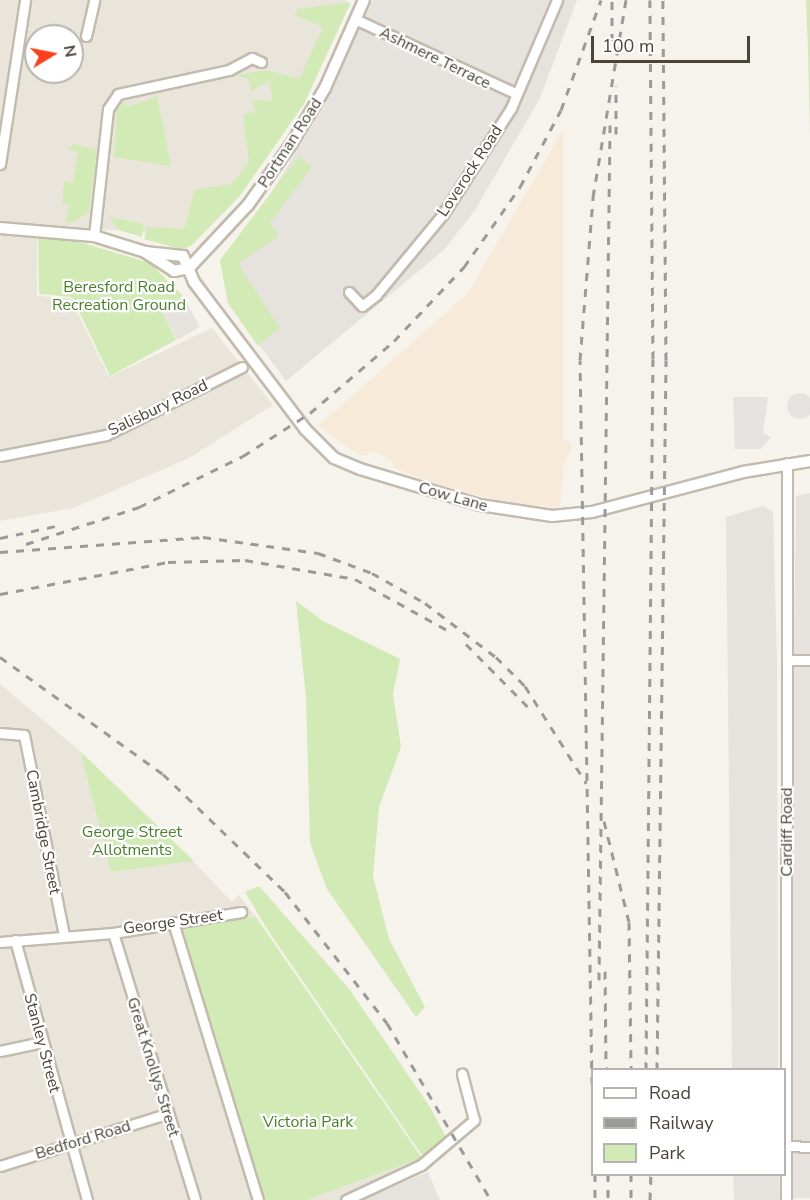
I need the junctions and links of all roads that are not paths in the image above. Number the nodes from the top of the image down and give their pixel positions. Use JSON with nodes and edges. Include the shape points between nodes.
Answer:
{"nodes":[{"id":1,"x":25,"y":0,"type":"edge"},
{"id":2,"x":94,"y":0,"type":"edge"},
{"id":3,"x":364,"y":0,"type":"edge"},
{"id":4,"x":557,"y":0,"type":"edge"},
{"id":5,"x":357,"y":20,"type":"junction"},
{"id":6,"x":86,"y":36,"type":"dead end"},
{"id":7,"x":261,"y":62,"type":"dead end"},
{"id":8,"x":515,"y":93,"type":"junction"},
{"id":9,"x":0,"y":164,"type":"edge"},
{"id":10,"x":0,"y":228,"type":"edge"},
{"id":11,"x":94,"y":236,"type":"junction"},
{"id":12,"x":189,"y":268,"type":"junction"},
{"id":13,"x":349,"y":292,"type":"dead end"},
{"id":14,"x":242,"y":367,"type":"dead end"},
{"id":15,"x":0,"y":456,"type":"edge"},
{"id":16,"x":810,"y":461,"type":"edge"},
{"id":17,"x":788,"y":463,"type":"junction"},
{"id":18,"x":787,"y":660,"type":"junction"},
{"id":19,"x":810,"y":660,"type":"edge"},
{"id":20,"x":0,"y":734,"type":"edge"},
{"id":21,"x":241,"y":912,"type":"dead end"},
{"id":22,"x":173,"y":922,"type":"junction"},
{"id":23,"x":113,"y":933,"type":"junction"},
{"id":24,"x":63,"y":935,"type":"junction"},
{"id":25,"x":15,"y":940,"type":"junction"},
{"id":26,"x":0,"y":942,"type":"edge"},
{"id":27,"x":42,"y":1042,"type":"junction"},
{"id":28,"x":0,"y":1051,"type":"edge"},
{"id":29,"x":785,"y":1068,"type":"edge"},
{"id":30,"x":462,"y":1074,"type":"dead end"},
{"id":31,"x":166,"y":1114,"type":"junction"},
{"id":32,"x":69,"y":1145,"type":"junction"},
{"id":33,"x":786,"y":1146,"type":"edge"},
{"id":34,"x":810,"y":1147,"type":"edge"},
{"id":35,"x":0,"y":1166,"type":"edge"},
{"id":36,"x":786,"y":1176,"type":"edge"},
{"id":37,"x":87,"y":1200,"type":"edge"},
{"id":38,"x":195,"y":1200,"type":"edge"},
{"id":39,"x":258,"y":1200,"type":"edge"},
{"id":40,"x":346,"y":1200,"type":"edge"},
{"id":41,"x":786,"y":1200,"type":"edge"}],
"edges":[{"from":1,"to":9,"type":"street"},
{"from":2,"to":6,"type":"street"},
{"from":3,"to":5,"type":"street","name":"Portman Road"},
{"from":4,"to":8,"type":"street","name":"Loverock Road"},
{"from":5,"to":8,"type":"street","name":"Ashmere Terrace"},
{"from":5,"to":12,"type":"street","name":"Portman Road","via":[[314,108],[283,157]]},
{"from":7,"to":11,"type":"street","via":[[252,58],[229,70],[118,94],[108,109]]},
{"from":8,"to":13,"type":"street","name":"Loverock Road","via":[[497,131],[409,258],[362,306]]},
{"from":10,"to":11,"type":"street"},
{"from":11,"to":12,"type":"street","via":[[145,252],[183,256]]},
{"from":12,"to":17,"type":"street","name":"Cow Lane","via":[[194,282],[305,429],[334,458],[360,470],[491,508],[552,516],[592,512]]},
{"from":14,"to":15,"type":"street","name":"Salisbury Road","via":[[106,435]]},
{"from":16,"to":17,"type":"street","name":"Cow Lane"},
{"from":17,"to":18,"type":"street","name":"Cardiff Road"},
{"from":18,"to":19,"type":"street"},
{"from":18,"to":29,"type":"street","name":"Cardiff Road"},
{"from":20,"to":24,"type":"street","name":"Cambridge Street","via":[[20,731]]},
{"from":21,"to":22,"type":"street","name":"George Street"},
{"from":22,"to":23,"type":"street","name":"George Street"},
{"from":22,"to":39,"type":"street"},
{"from":23,"to":24,"type":"street","name":"George Street"},
{"from":23,"to":31,"type":"street","name":"Great Knollys Street"},
{"from":24,"to":25,"type":"street","name":"George Street"},
{"from":25,"to":26,"type":"street","name":"George Street"},
{"from":25,"to":27,"type":"street","name":"Stanley Street"},
{"from":27,"to":28,"type":"street"},
{"from":27,"to":32,"type":"street","name":"Stanley Street"},
{"from":30,"to":40,"type":"street","via":[[474,1120],[421,1164]]},
{"from":31,"to":32,"type":"street","name":"Bedford Road"},
{"from":31,"to":38,"type":"street","name":"Great Knollys Street"},
{"from":32,"to":35,"type":"street","name":"Bedford Road"},
{"from":32,"to":37,"type":"street","name":"Stanley Street"},
{"from":33,"to":34,"type":"street"},
{"from":36,"to":41,"type":"street","name":"Cardiff Road"}]}
